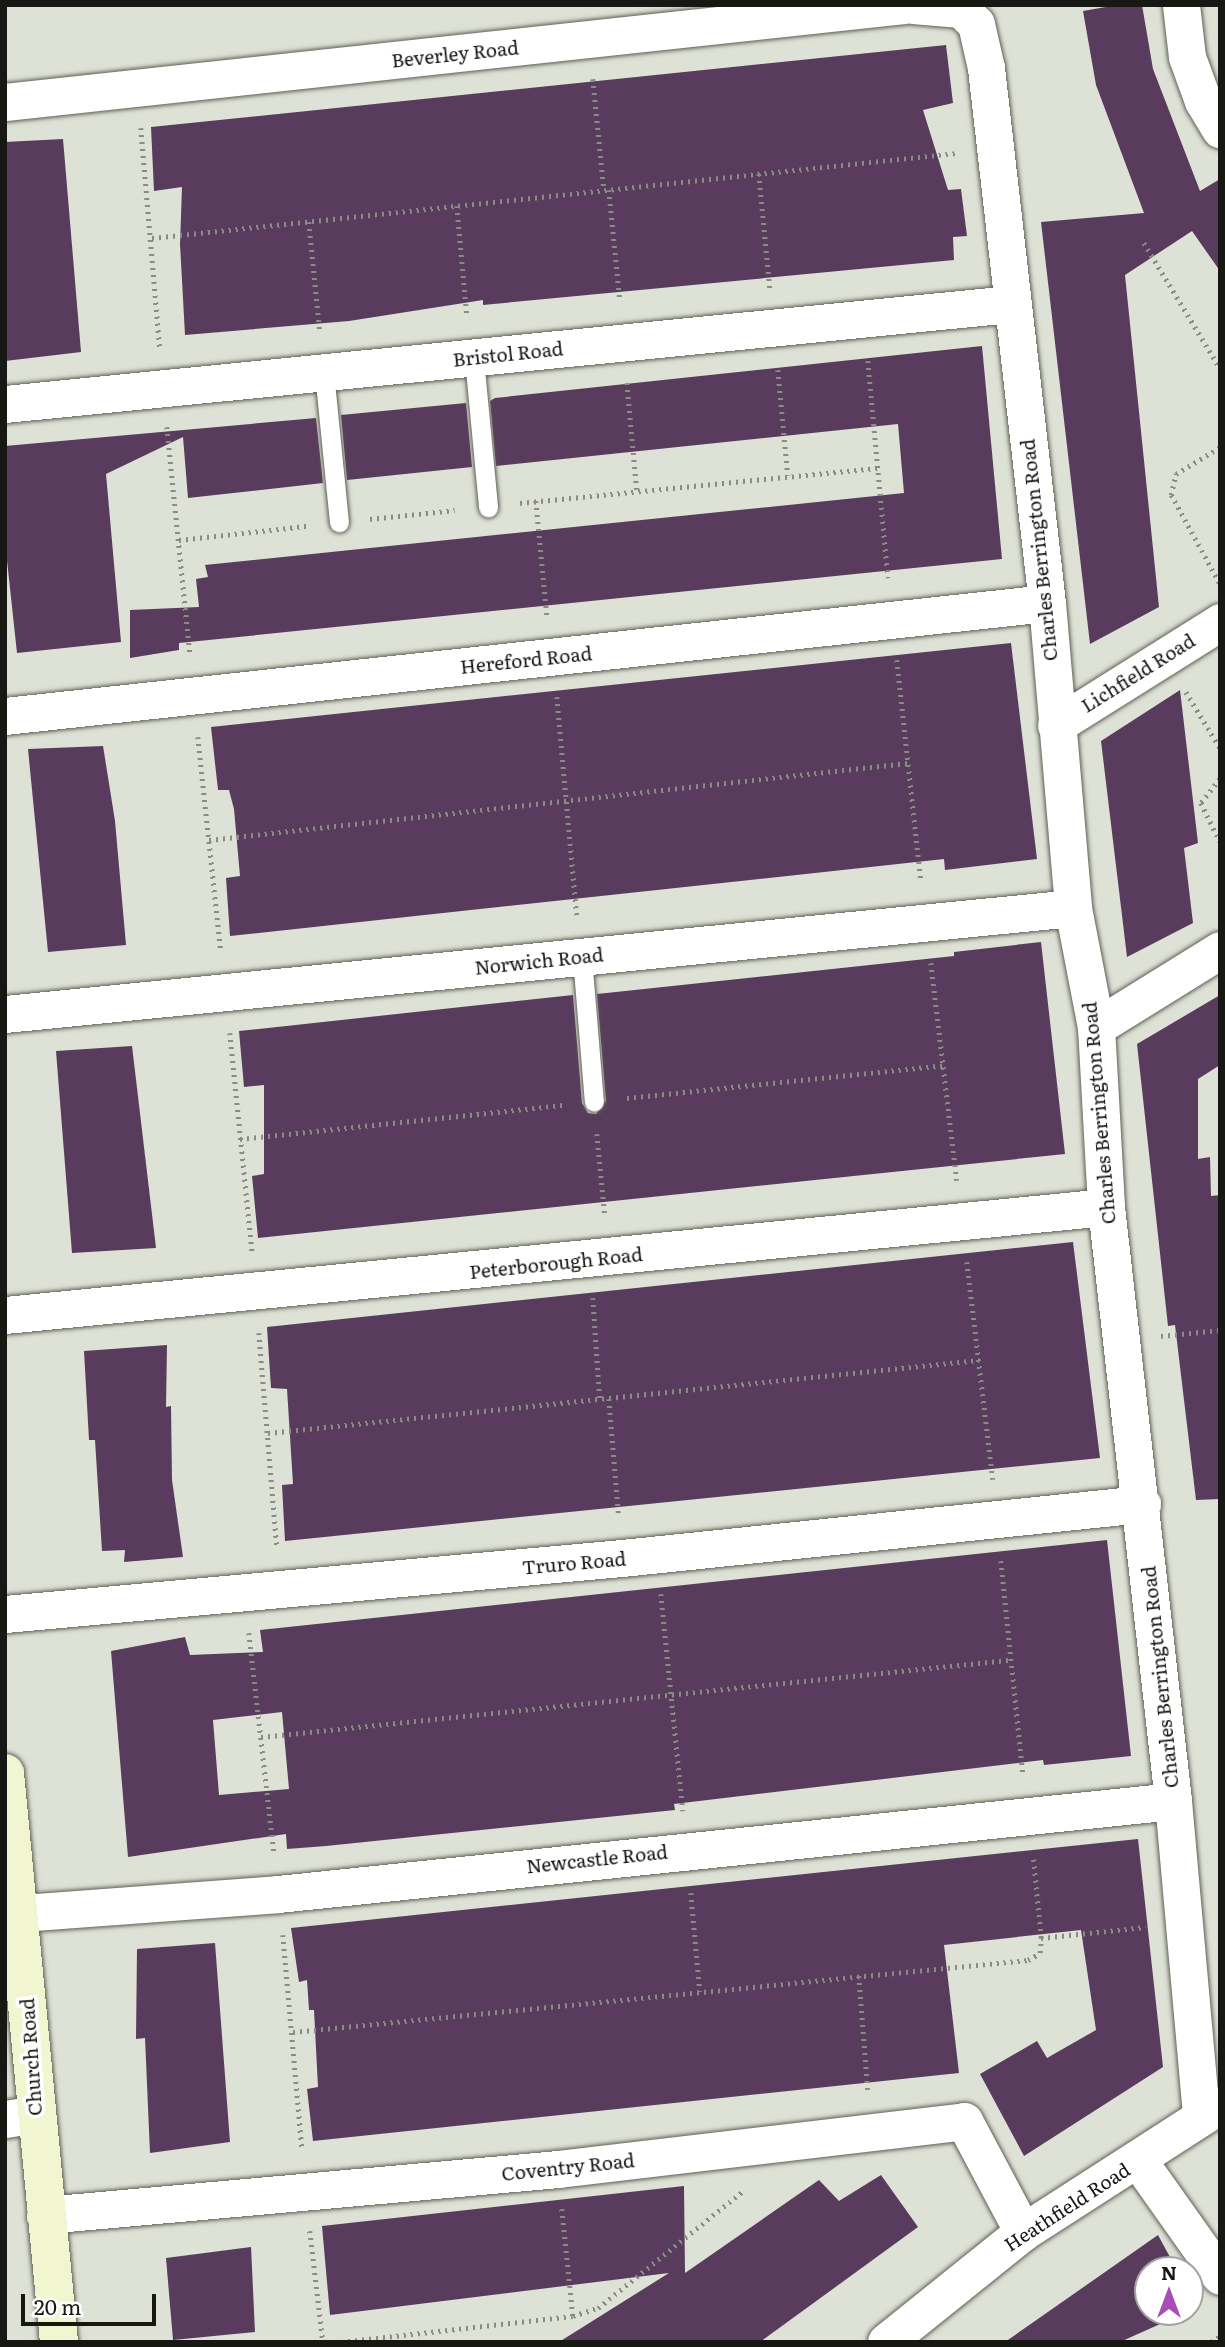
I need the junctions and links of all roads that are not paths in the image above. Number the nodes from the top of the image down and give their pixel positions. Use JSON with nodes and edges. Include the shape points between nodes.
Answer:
{"nodes":[{"id":1,"x":904,"y":5,"type":"edge"},
{"id":2,"x":913,"y":5,"type":"edge"},
{"id":3,"x":1181,"y":5,"type":"edge"},
{"id":4,"x":5,"y":102,"type":"edge"},
{"id":5,"x":1218,"y":122,"type":"edge"},
{"id":6,"x":1010,"y":304,"type":"junction"},
{"id":7,"x":472,"y":358,"type":"junction"},
{"id":8,"x":324,"y":372,"type":"junction"},
{"id":9,"x":5,"y":404,"type":"edge"},
{"id":10,"x":488,"y":507,"type":"road end"},
{"id":11,"x":339,"y":522,"type":"road end"},
{"id":12,"x":1047,"y":603,"type":"junction"},
{"id":13,"x":1220,"y":622,"type":"edge"},
{"id":14,"x":5,"y":716,"type":"edge"},
{"id":15,"x":1056,"y":725,"type":"junction"},
{"id":16,"x":1073,"y":908,"type":"junction"},
{"id":17,"x":1220,"y":950,"type":"edge"},
{"id":18,"x":582,"y":957,"type":"junction"},
{"id":19,"x":5,"y":1014,"type":"edge"},
{"id":20,"x":1096,"y":1027,"type":"junction"},
{"id":21,"x":594,"y":1102,"type":"road end"},
{"id":22,"x":1106,"y":1207,"type":"junction"},
{"id":23,"x":5,"y":1315,"type":"edge"},
{"id":24,"x":1142,"y":1504,"type":"junction"},
{"id":25,"x":5,"y":1614,"type":"edge"},
{"id":26,"x":5,"y":1773,"type":"edge"},
{"id":27,"x":1173,"y":1801,"type":"junction"},
{"id":28,"x":21,"y":1913,"type":"junction"},
{"id":29,"x":1210,"y":2111,"type":"edge"},
{"id":30,"x":20,"y":2117,"type":"edge"},
{"id":31,"x":1138,"y":2160,"type":"junction"},
{"id":32,"x":46,"y":2215,"type":"junction"},
{"id":33,"x":1023,"y":2232,"type":"junction"},
{"id":34,"x":1220,"y":2276,"type":"edge"},
{"id":35,"x":895,"y":2339,"type":"edge"},
{"id":36,"x":59,"y":2342,"type":"edge"}],
"edges":[{"from":1,"to":4,"type":"street","name":"Beverley Road"},
{"from":2,"to":6,"type":"street","name":"Charles Berrington Road","via":[[961,9],[976,24],[986,68]]},
{"from":3,"to":5,"type":"street","via":[[1187,57],[1203,101]]},
{"from":6,"to":7,"type":"street","name":"Bristol Road"},
{"from":6,"to":12,"type":"street","name":"Charles Berrington Road"},
{"from":7,"to":8,"type":"street","name":"Bristol Road"},
{"from":7,"to":10,"type":"lane"},
{"from":8,"to":9,"type":"street","name":"Bristol Road"},
{"from":8,"to":11,"type":"lane"},
{"from":12,"to":14,"type":"street","name":"Hereford Road"},
{"from":12,"to":15,"type":"street","name":"Charles Berrington Road"},
{"from":13,"to":15,"type":"street","name":"Lichfield Road"},
{"from":15,"to":16,"type":"street","name":"Charles Berrington Road"},
{"from":16,"to":18,"type":"street","name":"Norwich Road"},
{"from":16,"to":20,"type":"street","name":"Charles Berrington Road"},
{"from":17,"to":20,"type":"street"},
{"from":18,"to":19,"type":"street","name":"Norwich Road"},
{"from":18,"to":21,"type":"lane"},
{"from":20,"to":22,"type":"street","name":"Charles Berrington Road"},
{"from":22,"to":23,"type":"street","name":"Peterborough Road","via":[[256,1294]]},
{"from":22,"to":24,"type":"street","name":"Charles Berrington Road"},
{"from":24,"to":25,"type":"street","name":"Truro Road"},
{"from":24,"to":27,"type":"street","name":"Charles Berrington Road"},
{"from":26,"to":28,"type":"street","name":"Church Road"},
{"from":27,"to":28,"type":"street","name":"Newcastle Road","via":[[278,1894]]},
{"from":27,"to":29,"type":"street","name":"Charles Berrington Road","via":[[1184,1923]]},
{"from":28,"to":30,"type":"street","name":"Church Road"},
{"from":29,"to":31,"type":"street","name":"Heathfield Road"},
{"from":30,"to":32,"type":"street","name":"Church Road"},
{"from":31,"to":33,"type":"street","name":"Heathfield Road"},
{"from":31,"to":34,"type":"street"},
{"from":32,"to":33,"type":"street","name":"Coventry Road","via":[[558,2169],[964,2121]]},
{"from":32,"to":36,"type":"street","name":"Church Road"},
{"from":33,"to":35,"type":"street","name":"Heathfield Road"}]}
